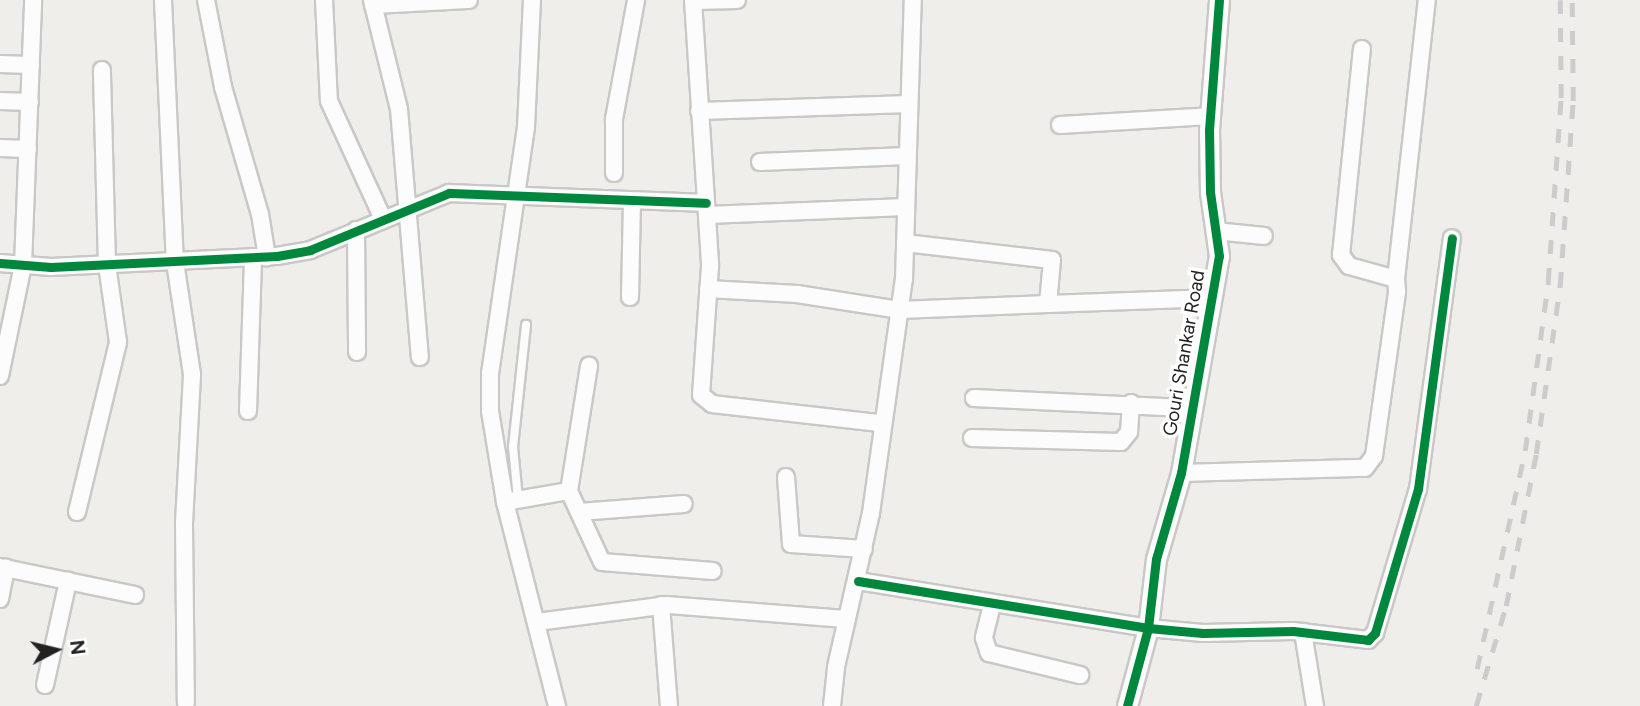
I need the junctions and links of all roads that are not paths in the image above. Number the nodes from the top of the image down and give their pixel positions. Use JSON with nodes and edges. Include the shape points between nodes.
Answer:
{"nodes":[{"id":1,"x":33,"y":0,"type":"edge"},
{"id":2,"x":163,"y":0,"type":"edge"},
{"id":3,"x":206,"y":0,"type":"edge"},
{"id":4,"x":324,"y":0,"type":"edge"},
{"id":5,"x":469,"y":0,"type":"edge"},
{"id":6,"x":532,"y":0,"type":"edge"},
{"id":7,"x":636,"y":0,"type":"edge"},
{"id":8,"x":737,"y":0,"type":"edge"},
{"id":9,"x":913,"y":0,"type":"edge"},
{"id":10,"x":1219,"y":0,"type":"edge"},
{"id":11,"x":1427,"y":0,"type":"edge"},
{"id":12,"x":693,"y":1,"type":"edge"},
{"id":13,"x":372,"y":2,"type":"edge"},
{"id":14,"x":1362,"y":50,"type":"dead end"},
{"id":15,"x":0,"y":64,"type":"edge"},
{"id":16,"x":31,"y":65,"type":"junction"},
{"id":17,"x":102,"y":70,"type":"dead end"},
{"id":18,"x":0,"y":101,"type":"edge"},
{"id":19,"x":30,"y":102,"type":"junction"},
{"id":20,"x":909,"y":104,"type":"junction"},
{"id":21,"x":699,"y":111,"type":"junction"},
{"id":22,"x":1210,"y":116,"type":"junction"},
{"id":23,"x":1060,"y":125,"type":"dead end"},
{"id":24,"x":0,"y":148,"type":"edge"},
{"id":25,"x":28,"y":149,"type":"junction"},
{"id":26,"x":907,"y":156,"type":"junction"},
{"id":27,"x":760,"y":162,"type":"dead end"},
{"id":28,"x":614,"y":173,"type":"dead end"},
{"id":29,"x":517,"y":194,"type":"junction"},
{"id":30,"x":632,"y":201,"type":"junction"},
{"id":31,"x":409,"y":207,"type":"junction"},
{"id":32,"x":906,"y":207,"type":"junction"},
{"id":33,"x":706,"y":209,"type":"junction"},
{"id":34,"x":383,"y":219,"type":"junction"},
{"id":35,"x":356,"y":230,"type":"junction"},
{"id":36,"x":1216,"y":231,"type":"junction"},
{"id":37,"x":1264,"y":236,"type":"dead end"},
{"id":38,"x":1452,"y":238,"type":"dead end"},
{"id":39,"x":905,"y":243,"type":"junction"},
{"id":40,"x":260,"y":257,"type":"junction"},
{"id":41,"x":175,"y":262,"type":"junction"},
{"id":42,"x":0,"y":263,"type":"edge"},
{"id":43,"x":23,"y":265,"type":"junction"},
{"id":44,"x":107,"y":265,"type":"junction"},
{"id":45,"x":1396,"y":279,"type":"junction"},
{"id":46,"x":708,"y":289,"type":"junction"},
{"id":47,"x":630,"y":297,"type":"dead end"},
{"id":48,"x":1213,"y":298,"type":"junction"},
{"id":49,"x":1048,"y":304,"type":"junction"},
{"id":50,"x":899,"y":310,"type":"junction"},
{"id":51,"x":526,"y":325,"type":"dead end"},
{"id":52,"x":357,"y":352,"type":"dead end"},
{"id":53,"x":420,"y":357,"type":"dead end"},
{"id":54,"x":589,"y":366,"type":"dead end"},
{"id":55,"x":0,"y":376,"type":"edge"},
{"id":56,"x":974,"y":398,"type":"dead end"},
{"id":57,"x":1131,"y":403,"type":"junction"},
{"id":58,"x":1190,"y":408,"type":"junction"},
{"id":59,"x":247,"y":411,"type":"dead end"},
{"id":60,"x":880,"y":424,"type":"junction"},
{"id":61,"x":972,"y":438,"type":"dead end"},
{"id":62,"x":1181,"y":473,"type":"junction"},
{"id":63,"x":786,"y":477,"type":"dead end"},
{"id":64,"x":569,"y":491,"type":"junction"},
{"id":65,"x":512,"y":500,"type":"junction"},
{"id":66,"x":684,"y":504,"type":"dead end"},
{"id":67,"x":77,"y":512,"type":"dead end"},
{"id":68,"x":579,"y":512,"type":"junction"},
{"id":69,"x":864,"y":549,"type":"junction"},
{"id":70,"x":3,"y":567,"type":"edge"},
{"id":71,"x":713,"y":571,"type":"dead end"},
{"id":72,"x":68,"y":581,"type":"junction"},
{"id":73,"x":858,"y":581,"type":"junction"},
{"id":74,"x":135,"y":595,"type":"dead end"},
{"id":75,"x":0,"y":599,"type":"edge"},
{"id":76,"x":992,"y":604,"type":"junction"},
{"id":77,"x":661,"y":605,"type":"junction"},
{"id":78,"x":846,"y":619,"type":"junction"},
{"id":79,"x":537,"y":622,"type":"junction"},
{"id":80,"x":1148,"y":628,"type":"junction"},
{"id":81,"x":1303,"y":632,"type":"junction"},
{"id":82,"x":1080,"y":675,"type":"dead end"},
{"id":83,"x":46,"y":685,"type":"dead end"},
{"id":84,"x":186,"y":703,"type":"dead end"},
{"id":85,"x":557,"y":706,"type":"edge"},
{"id":86,"x":669,"y":706,"type":"edge"},
{"id":87,"x":832,"y":706,"type":"edge"},
{"id":88,"x":1127,"y":706,"type":"edge"},
{"id":89,"x":1315,"y":706,"type":"edge"}],
"edges":[{"from":1,"to":16,"type":"street"},
{"from":2,"to":41,"type":"street"},
{"from":3,"to":40,"type":"street","via":[[223,87],[260,214]]},
{"from":4,"to":34,"type":"street","via":[[330,101]]},
{"from":5,"to":13,"type":"street"},
{"from":6,"to":29,"type":"street"},
{"from":7,"to":28,"type":"street","via":[[614,119]]},
{"from":8,"to":12,"type":"street"},
{"from":9,"to":20,"type":"street"},
{"from":10,"to":22,"type":"street","name":"Gouri Shankar Road"},
{"from":11,"to":45,"type":"street"},
{"from":12,"to":21,"type":"street"},
{"from":13,"to":31,"type":"street","via":[[394,76]]},
{"from":14,"to":45,"type":"street","via":[[1341,255],[1349,266]]},
{"from":15,"to":16,"type":"street"},
{"from":16,"to":19,"type":"street"},
{"from":17,"to":44,"type":"street"},
{"from":18,"to":19,"type":"street"},
{"from":19,"to":25,"type":"street"},
{"from":20,"to":21,"type":"street"},
{"from":20,"to":26,"type":"street"},
{"from":21,"to":33,"type":"street"},
{"from":22,"to":23,"type":"street"},
{"from":22,"to":36,"type":"street","name":"Gouri Shankar Road","via":[[1210,192]]},
{"from":24,"to":25,"type":"street"},
{"from":25,"to":43,"type":"street"},
{"from":26,"to":27,"type":"street"},
{"from":26,"to":32,"type":"street"},
{"from":29,"to":30,"type":"street"},
{"from":29,"to":31,"type":"street","via":[[449,193]]},
{"from":29,"to":65,"type":"street","via":[[490,373],[490,411]]},
{"from":30,"to":33,"type":"street"},
{"from":30,"to":47,"type":"street"},
{"from":31,"to":34,"type":"street"},
{"from":31,"to":53,"type":"street"},
{"from":32,"to":33,"type":"street"},
{"from":32,"to":39,"type":"street"},
{"from":33,"to":46,"type":"street"},
{"from":34,"to":35,"type":"street"},
{"from":35,"to":40,"type":"street","via":[[310,250]]},
{"from":35,"to":52,"type":"street"},
{"from":36,"to":37,"type":"street"},
{"from":36,"to":48,"type":"street","name":"Gouri Shankar Road","via":[[1219,256]]},
{"from":38,"to":81,"type":"street","via":[[1418,489],[1375,633],[1360,641]]},
{"from":39,"to":49,"type":"street","via":[[1052,260]]},
{"from":39,"to":50,"type":"street"},
{"from":40,"to":41,"type":"street"},
{"from":40,"to":59,"type":"street"},
{"from":41,"to":44,"type":"street"},
{"from":41,"to":84,"type":"street","via":[[192,375],[184,524]]},
{"from":42,"to":43,"type":"street"},
{"from":43,"to":44,"type":"street"},
{"from":43,"to":55,"type":"street"},
{"from":44,"to":67,"type":"street","via":[[117,359]]},
{"from":45,"to":62,"type":"street","via":[[1379,434],[1369,466]]},
{"from":46,"to":50,"type":"street","via":[[797,294]]},
{"from":46,"to":60,"type":"street","via":[[701,386],[705,401]]},
{"from":48,"to":49,"type":"street"},
{"from":48,"to":58,"type":"street","name":"Gouri Shankar Road"},
{"from":49,"to":50,"type":"street"},
{"from":50,"to":60,"type":"street"},
{"from":51,"to":65,"type":"lane"},
{"from":54,"to":64,"type":"street"},
{"from":56,"to":57,"type":"street"},
{"from":57,"to":58,"type":"street"},
{"from":57,"to":61,"type":"street","via":[[1129,432],[1121,442]]},
{"from":58,"to":62,"type":"street","name":"Gouri Shankar Road"},
{"from":60,"to":69,"type":"street"},
{"from":62,"to":80,"type":"street","name":"Gouri Shankar Road","via":[[1156,559]]},
{"from":63,"to":69,"type":"street","via":[[790,544]]},
{"from":64,"to":65,"type":"street"},
{"from":64,"to":68,"type":"street"},
{"from":65,"to":79,"type":"street"},
{"from":66,"to":68,"type":"street"},
{"from":68,"to":71,"type":"street","via":[[602,562]]},
{"from":69,"to":73,"type":"street"},
{"from":70,"to":72,"type":"street"},
{"from":70,"to":75,"type":"street"},
{"from":72,"to":74,"type":"street"},
{"from":72,"to":83,"type":"street"},
{"from":73,"to":76,"type":"street"},
{"from":73,"to":78,"type":"street"},
{"from":76,"to":80,"type":"street"},
{"from":76,"to":82,"type":"street","via":[[984,638],[989,653]]},
{"from":77,"to":78,"type":"street"},
{"from":77,"to":79,"type":"street"},
{"from":77,"to":86,"type":"street"},
{"from":78,"to":87,"type":"street"},
{"from":79,"to":85,"type":"street"},
{"from":80,"to":81,"type":"street","via":[[1203,633]]},
{"from":80,"to":88,"type":"street","name":"Gouri Shankar Road"},
{"from":81,"to":89,"type":"street"}]}
